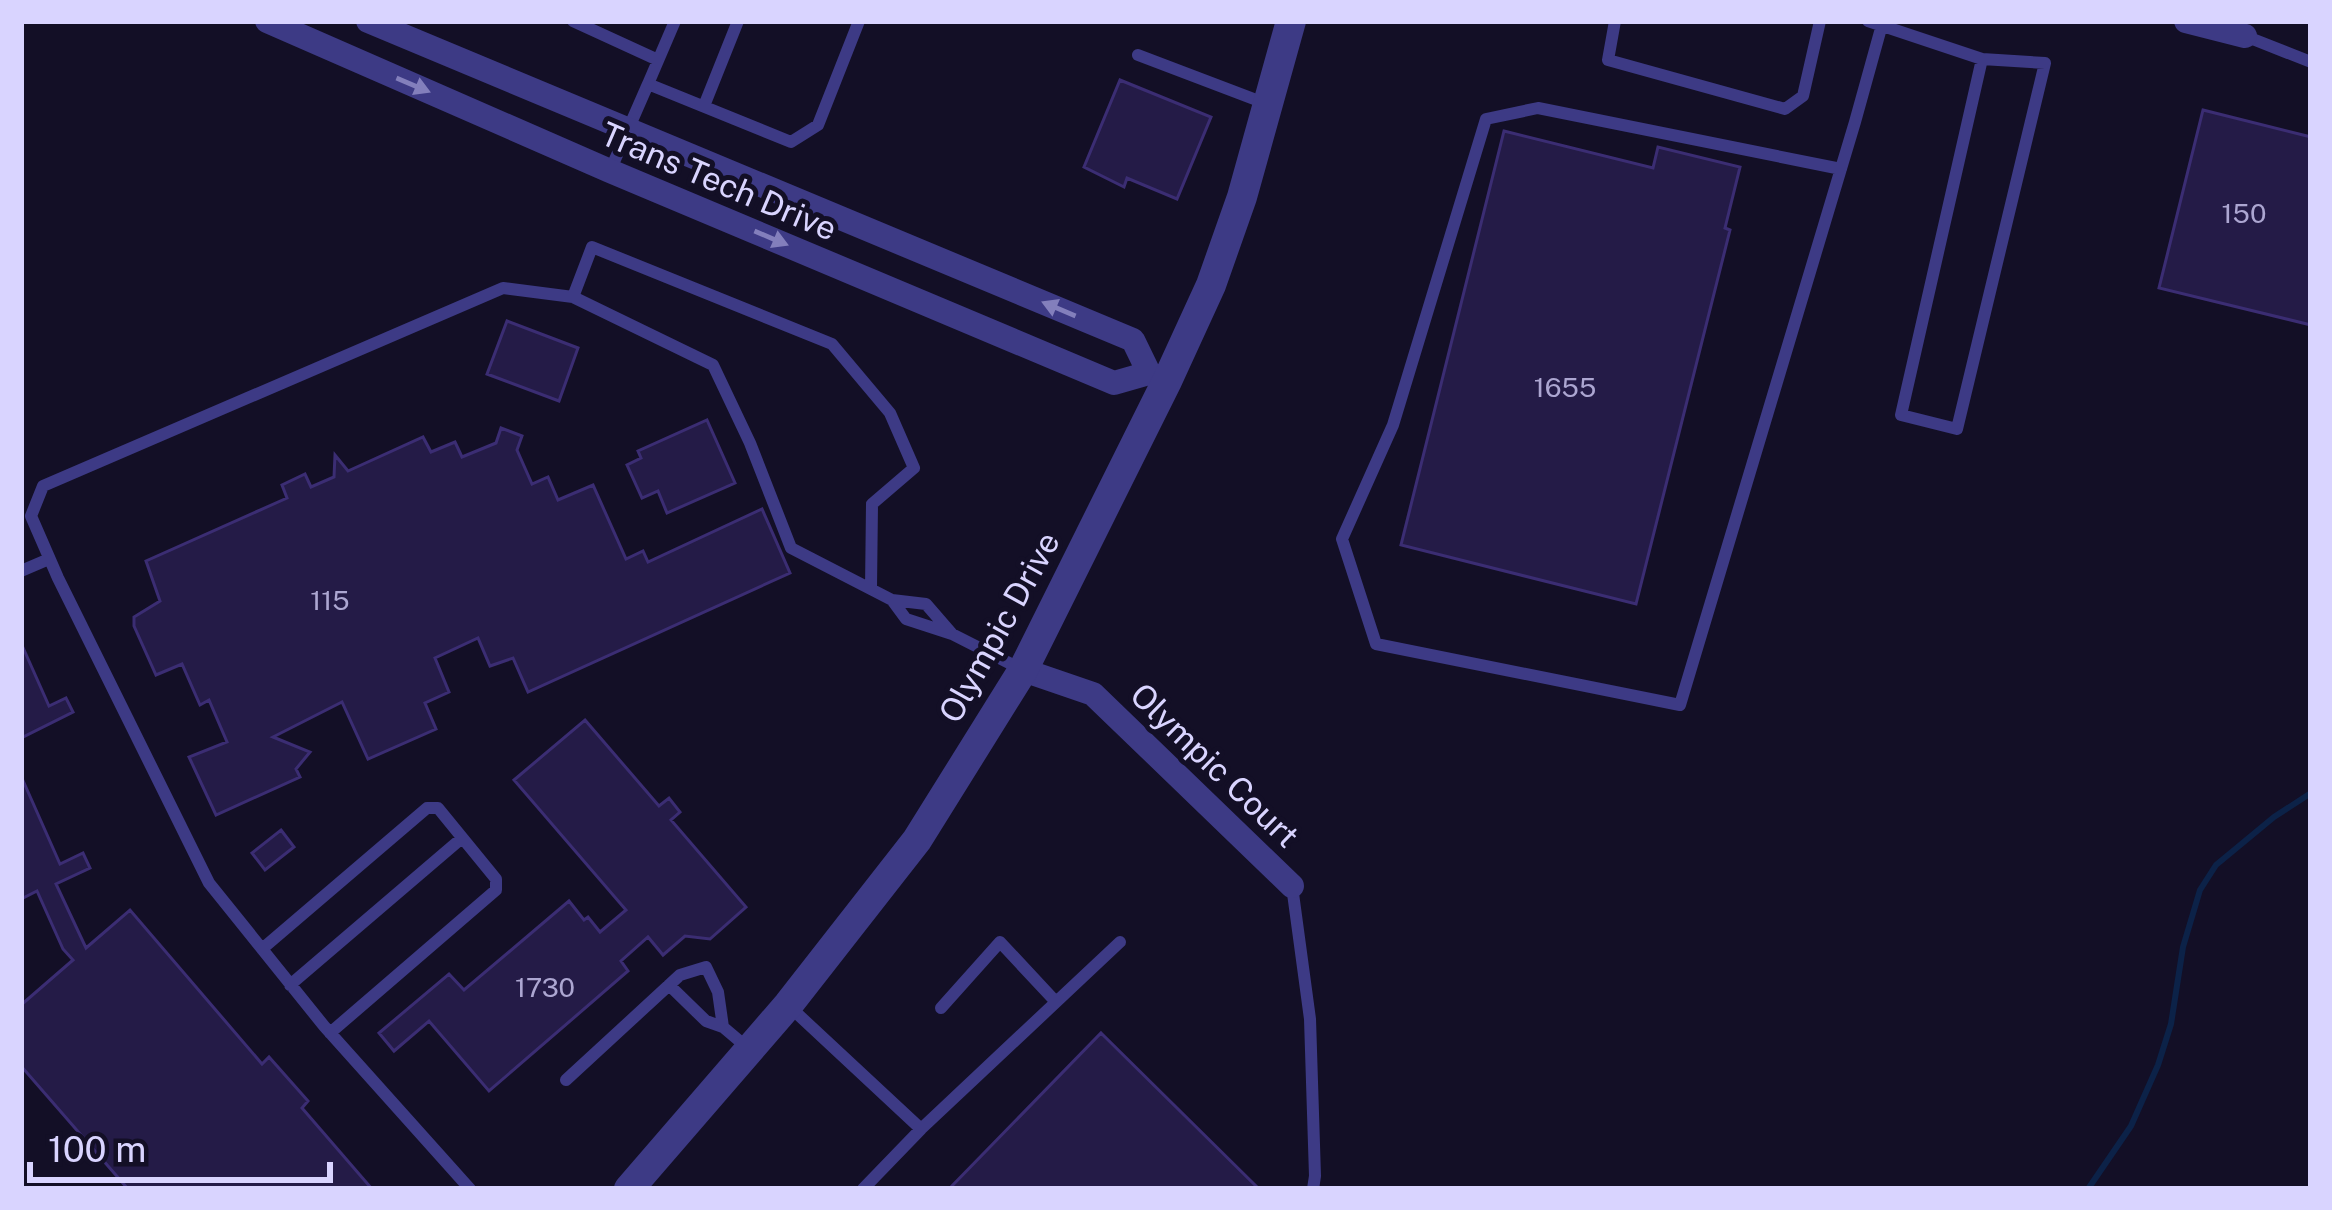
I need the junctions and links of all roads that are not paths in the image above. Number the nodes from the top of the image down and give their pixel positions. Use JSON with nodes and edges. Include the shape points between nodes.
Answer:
{"nodes":[{"id":1,"x":267,"y":21,"type":"edge"},
{"id":2,"x":573,"y":21,"type":"edge"},
{"id":3,"x":675,"y":21,"type":"edge"},
{"id":4,"x":738,"y":21,"type":"edge"},
{"id":5,"x":859,"y":21,"type":"edge"},
{"id":6,"x":1291,"y":21,"type":"edge"},
{"id":7,"x":1615,"y":21,"type":"edge"},
{"id":8,"x":1820,"y":21,"type":"edge"},
{"id":9,"x":2186,"y":21,"type":"edge"},
{"id":10,"x":1878,"y":22,"type":"edge"},
{"id":11,"x":371,"y":23,"type":"edge"},
{"id":12,"x":2245,"y":36,"type":"joint"},
{"id":13,"x":1138,"y":55,"type":"dead end"},
{"id":14,"x":1982,"y":59,"type":"junction"},
{"id":15,"x":658,"y":60,"type":"junction"},
{"id":16,"x":358,"y":62,"type":"junction"},
{"id":17,"x":2311,"y":62,"type":"edge"},
{"id":18,"x":648,"y":84,"type":"junction"},
{"id":19,"x":1268,"y":104,"type":"junction"},
{"id":20,"x":704,"y":106,"type":"junction"},
{"id":21,"x":628,"y":131,"type":"junction"},
{"id":22,"x":1841,"y":169,"type":"junction"},
{"id":23,"x":610,"y":171,"type":"junction"},
{"id":24,"x":573,"y":297,"type":"junction"},
{"id":25,"x":1158,"y":377,"type":"junction"},
{"id":26,"x":49,"y":559,"type":"junction"},
{"id":27,"x":21,"y":571,"type":"edge"},
{"id":28,"x":871,"y":589,"type":"junction"},
{"id":29,"x":1023,"y":670,"type":"junction"},
{"id":30,"x":462,"y":838,"type":"junction"},
{"id":31,"x":1292,"y":886,"type":"joint"},
{"id":32,"x":1120,"y":942,"type":"dead end"},
{"id":33,"x":262,"y":949,"type":"junction"},
{"id":34,"x":290,"y":985,"type":"junction"},
{"id":35,"x":669,"y":985,"type":"junction"},
{"id":36,"x":1056,"y":1002,"type":"junction"},
{"id":37,"x":788,"y":1005,"type":"junction"},
{"id":38,"x":941,"y":1008,"type":"dead end"},
{"id":39,"x":723,"y":1027,"type":"junction"},
{"id":40,"x":330,"y":1033,"type":"junction"},
{"id":41,"x":750,"y":1050,"type":"junction"},
{"id":42,"x":566,"y":1080,"type":"dead end"},
{"id":43,"x":921,"y":1129,"type":"junction"},
{"id":44,"x":470,"y":1189,"type":"edge"},
{"id":45,"x":629,"y":1189,"type":"edge"},
{"id":46,"x":862,"y":1189,"type":"edge"},
{"id":47,"x":1312,"y":1189,"type":"edge"}],
"edges":[{"from":1,"to":16,"type":"street","name":"Trans Tech Drive"},
{"from":2,"to":15,"type":"lane"},
{"from":3,"to":15,"type":"lane"},
{"from":4,"to":20,"type":"lane"},
{"from":5,"to":20,"type":"lane","via":[[818,125],[791,142]]},
{"from":6,"to":19,"type":"street","name":"Olympic Drive"},
{"from":7,"to":8,"type":"lane","via":[[1608,60],[1785,110],[1803,96]]},
{"from":9,"to":12,"type":"street"},
{"from":10,"to":14,"type":"lane"},
{"from":10,"to":22,"type":"lane"},
{"from":11,"to":16,"type":"street"},
{"from":11,"to":21,"type":"street","name":"Trans Tech Drive"},
{"from":12,"to":17,"type":"lane"},
{"from":13,"to":19,"type":"lane"},
{"from":14,"to":14,"type":"lane","via":[[1901,415],[1957,429],[2045,63]]},
{"from":15,"to":18,"type":"lane"},
{"from":16,"to":23,"type":"street","name":"Trans Tech Drive","one_way":true},
{"from":18,"to":20,"type":"lane"},
{"from":18,"to":21,"type":"lane"},
{"from":19,"to":25,"type":"street","name":"Olympic Drive","via":[[1211,285]]},
{"from":21,"to":23,"type":"lane"},
{"from":25,"to":21,"type":"street","name":"Trans Tech Drive","one_way":true,"via":[[1132,340]]},
{"from":22,"to":22,"type":"lane","via":[[1680,705],[1376,644],[1342,539],[1393,424],[1486,119],[1538,108]]},
{"from":23,"to":25,"type":"street","name":"Trans Tech Drive","one_way":true,"via":[[1114,382]]},
{"from":24,"to":26,"type":"lane","via":[[503,288],[43,486],[31,517]]},
{"from":24,"to":28,"type":"lane","via":[[713,365],[791,548]]},
{"from":24,"to":28,"type":"lane","via":[[592,248],[832,344],[890,413],[914,468],[872,504]]},
{"from":25,"to":29,"type":"street","name":"Olympic Drive"},
{"from":26,"to":27,"type":"lane"},
{"from":26,"to":33,"type":"lane","via":[[209,883]]},
{"from":28,"to":29,"type":"lane","via":[[926,604],[952,634]]},
{"from":29,"to":31,"type":"street","name":"Olympic Court","via":[[1093,694]]},
{"from":29,"to":37,"type":"street","name":"Olympic Drive","via":[[917,840]]},
{"from":30,"to":33,"type":"lane","via":[[438,808],[427,808]]},
{"from":30,"to":34,"type":"lane"},
{"from":30,"to":40,"type":"lane","via":[[496,879],[496,890]]},
{"from":31,"to":47,"type":"lane","via":[[1310,1019]]},
{"from":32,"to":36,"type":"lane"},
{"from":33,"to":34,"type":"lane"},
{"from":34,"to":40,"type":"lane"},
{"from":35,"to":39,"type":"lane"},
{"from":35,"to":39,"type":"lane","via":[[706,968]]},
{"from":35,"to":42,"type":"lane"},
{"from":36,"to":38,"type":"lane","via":[[1000,942]]},
{"from":36,"to":43,"type":"lane"},
{"from":37,"to":41,"type":"street","name":"Olympic Drive"},
{"from":37,"to":43,"type":"lane"},
{"from":39,"to":41,"type":"lane"},
{"from":40,"to":44,"type":"lane"},
{"from":41,"to":45,"type":"street","name":"Olympic Drive"},
{"from":43,"to":46,"type":"lane"}]}
